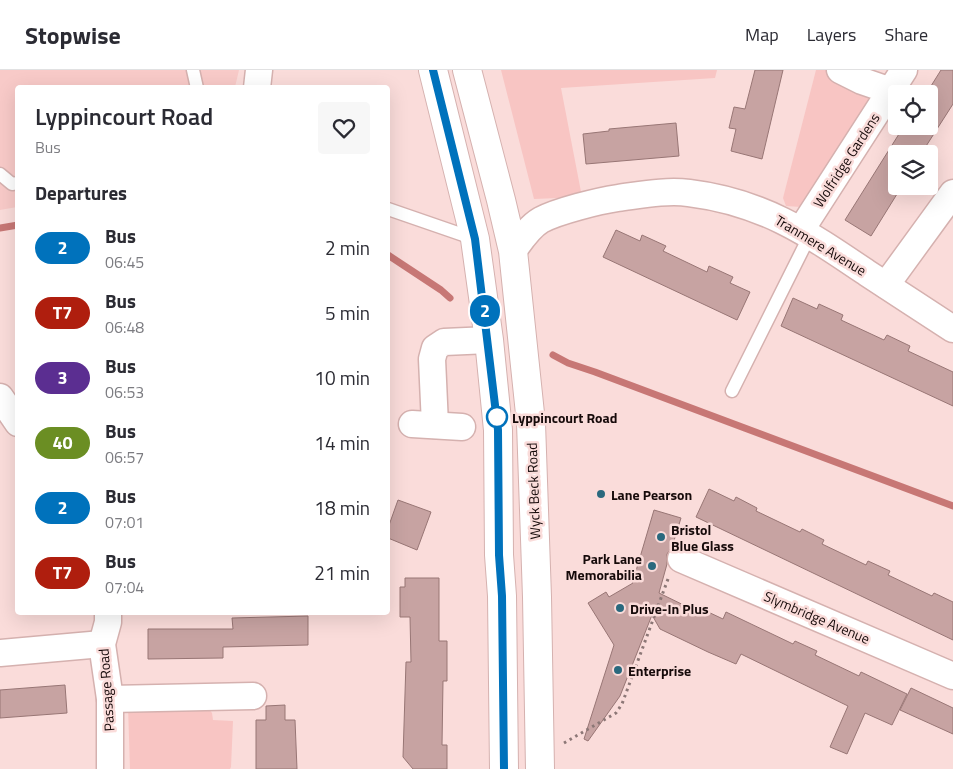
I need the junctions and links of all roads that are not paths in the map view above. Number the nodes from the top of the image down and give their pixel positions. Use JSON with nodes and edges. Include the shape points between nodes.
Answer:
{"nodes":[{"id":1,"x":193,"y":70,"type":"edge"},
{"id":2,"x":259,"y":70,"type":"edge"},
{"id":3,"x":434,"y":70,"type":"edge"},
{"id":4,"x":466,"y":70,"type":"edge"},
{"id":5,"x":840,"y":70,"type":"edge"},
{"id":6,"x":897,"y":80,"type":"edge"},
{"id":7,"x":196,"y":85,"type":"edge"},
{"id":8,"x":257,"y":85,"type":"edge"},
{"id":9,"x":0,"y":174,"type":"edge"},
{"id":10,"x":15,"y":184,"type":"edge"},
{"id":11,"x":953,"y":193,"type":"edge"},
{"id":12,"x":390,"y":210,"type":"edge"},
{"id":13,"x":806,"y":233,"type":"junction"},
{"id":14,"x":475,"y":239,"type":"junction"},
{"id":15,"x":512,"y":250,"type":"junction"},
{"id":16,"x":886,"y":285,"type":"junction"},
{"id":17,"x":953,"y":329,"type":"edge"},
{"id":18,"x":489,"y":340,"type":"junction"},
{"id":19,"x":732,"y":391,"type":"dead end"},
{"id":20,"x":0,"y":397,"type":"edge"},
{"id":21,"x":15,"y":419,"type":"edge"},
{"id":22,"x":462,"y":427,"type":"dead end"},
{"id":23,"x":681,"y":559,"type":"road end"},
{"id":24,"x":96,"y":615,"type":"edge"},
{"id":25,"x":108,"y":615,"type":"edge"},
{"id":26,"x":102,"y":644,"type":"junction"},
{"id":27,"x":0,"y":653,"type":"edge"},
{"id":28,"x":953,"y":676,"type":"edge"},
{"id":29,"x":253,"y":696,"type":"dead end"},
{"id":30,"x":110,"y":699,"type":"junction"},
{"id":31,"x":540,"y":763,"type":"edge"},
{"id":32,"x":110,"y":769,"type":"edge"},
{"id":33,"x":504,"y":769,"type":"edge"}],
"edges":[{"from":1,"to":7,"type":"lane"},
{"from":2,"to":8,"type":"street"},
{"from":3,"to":14,"type":"main road"},
{"from":4,"to":15,"type":"main road","name":"Wyck Beck Road"},
{"from":5,"to":6,"type":"street","name":"Wolfridge Gardens","via":[[862,81]]},
{"from":6,"to":13,"type":"street","name":"Wolfridge Gardens"},
{"from":9,"to":10,"type":"lane"},
{"from":11,"to":16,"type":"street"},
{"from":12,"to":14,"type":"lane"},
{"from":13,"to":15,"type":"street","name":"Tranmere Avenue","via":[[774,215],[723,199],[688,192],[647,194],[605,200],[541,220]]},
{"from":13,"to":16,"type":"street","name":"Tranmere Avenue"},
{"from":13,"to":19,"type":"lane"},
{"from":14,"to":18,"type":"main road"},
{"from":15,"to":31,"type":"main road","name":"Wyck Beck Road","via":[[531,423]]},
{"from":16,"to":17,"type":"street","name":"Tranmere Avenue"},
{"from":18,"to":22,"type":"street","via":[[444,342],[436,348],[432,359],[424,424]]},
{"from":18,"to":33,"type":"main road","via":[[498,430]]},
{"from":20,"to":21,"type":"street"},
{"from":23,"to":28,"type":"street","name":"Slymbridge Avenue"},
{"from":24,"to":26,"type":"street"},
{"from":25,"to":26,"type":"street","name":"Passage Road"},
{"from":26,"to":27,"type":"street"},
{"from":26,"to":30,"type":"street","name":"Passage Road"},
{"from":29,"to":30,"type":"street","via":[[221,706]]},
{"from":30,"to":32,"type":"street","name":"Passage Road"}]}
